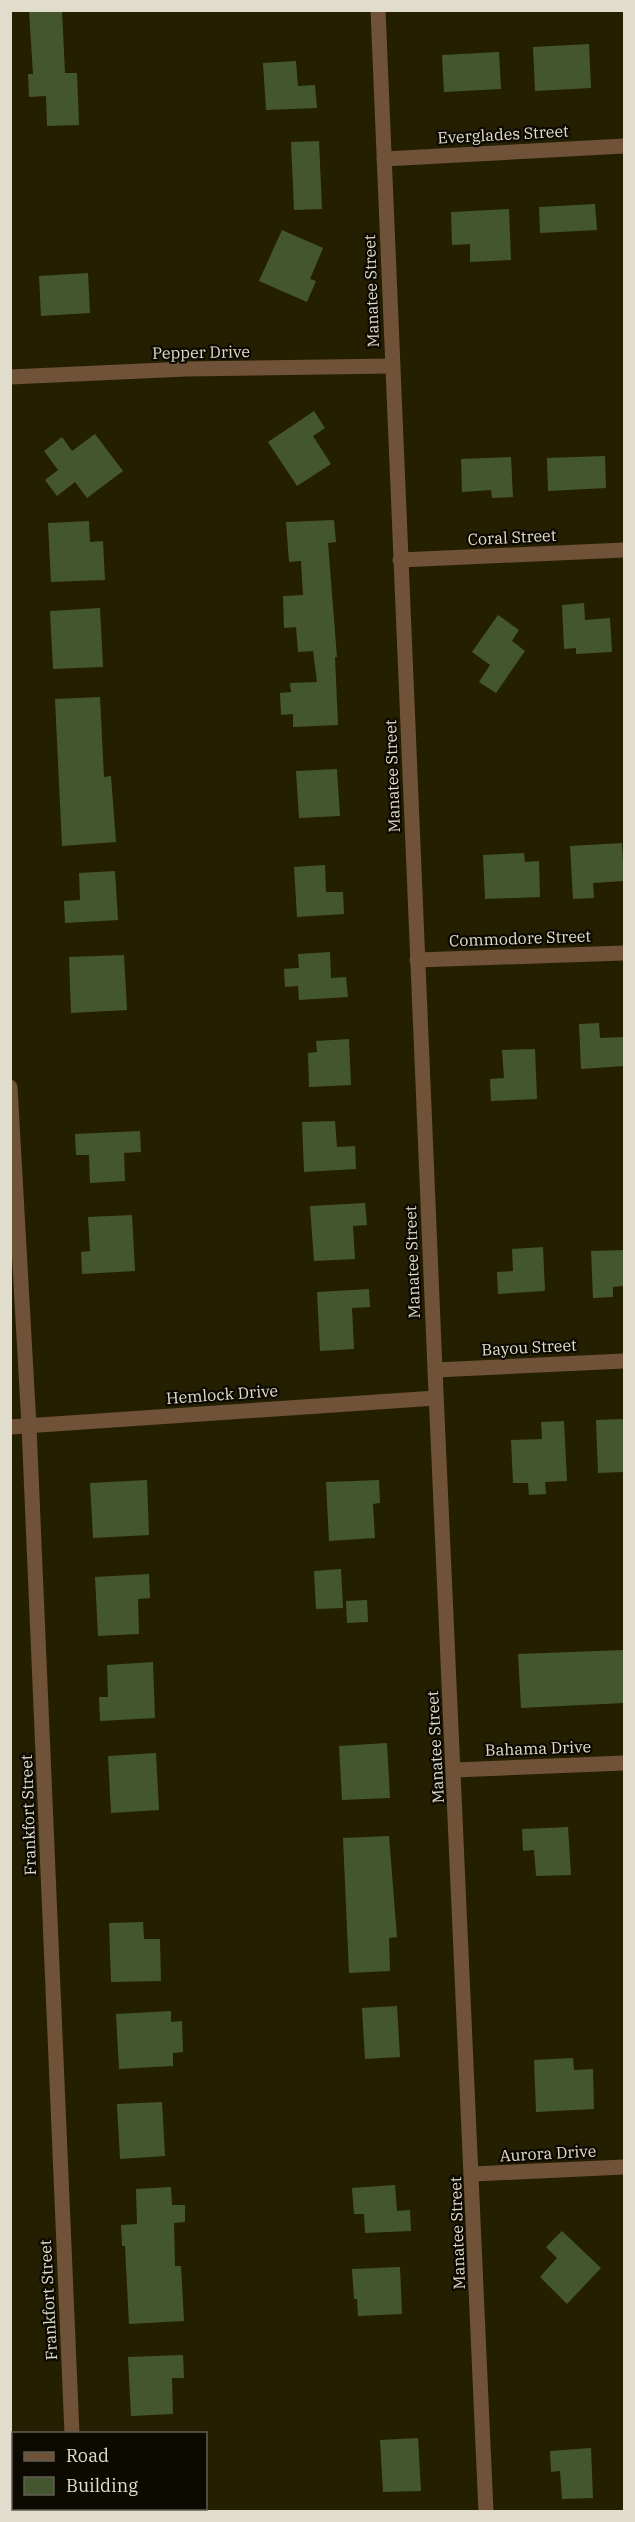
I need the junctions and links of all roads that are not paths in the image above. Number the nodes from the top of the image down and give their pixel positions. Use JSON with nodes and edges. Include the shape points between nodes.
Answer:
{"nodes":[{"id":1,"x":378,"y":10,"type":"edge"},
{"id":2,"x":624,"y":146,"type":"edge"},
{"id":3,"x":384,"y":159,"type":"junction"},
{"id":4,"x":392,"y":366,"type":"junction"},
{"id":5,"x":10,"y":376,"type":"edge"},
{"id":6,"x":624,"y":550,"type":"edge"},
{"id":7,"x":400,"y":560,"type":"junction"},
{"id":8,"x":624,"y":953,"type":"edge"},
{"id":9,"x":417,"y":960,"type":"junction"},
{"id":10,"x":10,"y":1087,"type":"edge"},
{"id":11,"x":624,"y":1361,"type":"edge"},
{"id":12,"x":435,"y":1370,"type":"junction"},
{"id":13,"x":436,"y":1398,"type":"junction"},
{"id":14,"x":29,"y":1426,"type":"junction"},
{"id":15,"x":10,"y":1427,"type":"edge"},
{"id":16,"x":624,"y":1763,"type":"edge"},
{"id":17,"x":454,"y":1770,"type":"junction"},
{"id":18,"x":624,"y":2167,"type":"edge"},
{"id":19,"x":472,"y":2174,"type":"junction"},
{"id":20,"x":72,"y":2432,"type":"edge"},
{"id":21,"x":486,"y":2511,"type":"edge"}],
"edges":[{"from":1,"to":3,"type":"street","name":"Manatee Street"},
{"from":2,"to":3,"type":"street","name":"Everglades Street"},
{"from":3,"to":4,"type":"street","name":"Manatee Street"},
{"from":4,"to":5,"type":"street","name":"Pepper Drive"},
{"from":4,"to":7,"type":"street","name":"Manatee Street"},
{"from":6,"to":7,"type":"street","name":"Coral Street"},
{"from":7,"to":9,"type":"street","name":"Manatee Street"},
{"from":8,"to":9,"type":"street","name":"Commodore Street"},
{"from":9,"to":12,"type":"street","name":"Manatee Street"},
{"from":10,"to":14,"type":"street","name":"Frankfort Street"},
{"from":11,"to":12,"type":"street","name":"Bayou Street"},
{"from":12,"to":13,"type":"street","name":"Manatee Street"},
{"from":13,"to":14,"type":"street","name":"Hemlock Drive"},
{"from":13,"to":17,"type":"street","name":"Manatee Street"},
{"from":14,"to":15,"type":"street","name":"Hemlock Drive"},
{"from":14,"to":20,"type":"street","name":"Frankfort Street"},
{"from":16,"to":17,"type":"street","name":"Bahama Drive"},
{"from":17,"to":19,"type":"street","name":"Manatee Street"},
{"from":18,"to":19,"type":"street","name":"Aurora Drive"},
{"from":19,"to":21,"type":"street","name":"Manatee Street"}]}
